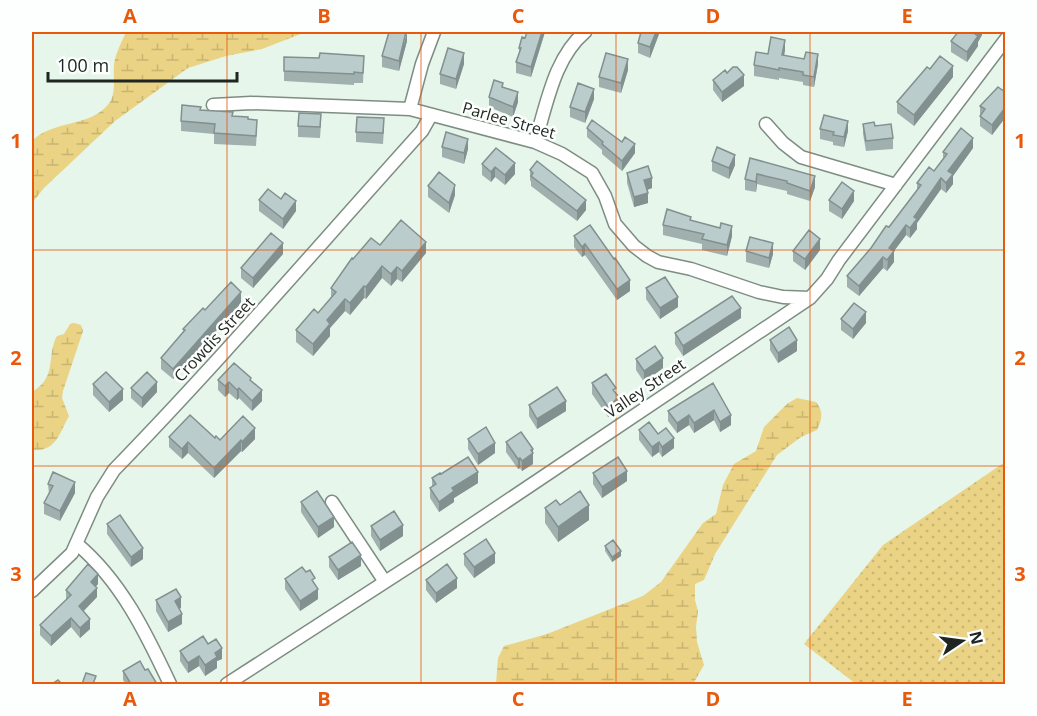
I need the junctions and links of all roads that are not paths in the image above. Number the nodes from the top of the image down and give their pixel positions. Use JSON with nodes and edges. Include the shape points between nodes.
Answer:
{"nodes":[{"id":1,"x":434,"y":32,"type":"edge"},
{"id":2,"x":585,"y":32,"type":"edge"},
{"id":3,"x":1005,"y":39,"type":"edge"},
{"id":4,"x":213,"y":105,"type":"dead end"},
{"id":5,"x":410,"y":109,"type":"junction"},
{"id":6,"x":431,"y":115,"type":"junction"},
{"id":7,"x":766,"y":124,"type":"dead end"},
{"id":8,"x":535,"y":142,"type":"junction"},
{"id":9,"x":896,"y":186,"type":"junction"},
{"id":10,"x":810,"y":298,"type":"junction"},
{"id":11,"x":332,"y":502,"type":"dead end"},
{"id":12,"x":77,"y":544,"type":"junction"},
{"id":13,"x":385,"y":582,"type":"junction"},
{"id":14,"x":32,"y":591,"type":"edge"},
{"id":15,"x":170,"y":684,"type":"edge"},
{"id":16,"x":227,"y":684,"type":"edge"}],
"edges":[{"from":1,"to":5,"type":"street"},
{"from":2,"to":8,"type":"street","via":[[563,58]]},
{"from":3,"to":9,"type":"street","name":"Valley Street"},
{"from":4,"to":5,"type":"street","name":"Parlee Street"},
{"from":5,"to":6,"type":"street","name":"Parlee Street"},
{"from":6,"to":8,"type":"street","name":"Parlee Street"},
{"from":6,"to":12,"type":"street","name":"Crowdis Street","via":[[422,131],[272,301],[114,470],[97,497]]},
{"from":7,"to":9,"type":"street","via":[[801,157]]},
{"from":8,"to":10,"type":"street","name":"Parlee Street","via":[[592,173],[599,181],[615,224],[647,256],[759,292]]},
{"from":9,"to":10,"type":"street","name":"Valley Street"},
{"from":10,"to":13,"type":"street","name":"Valley Street"},
{"from":11,"to":13,"type":"street"},
{"from":12,"to":14,"type":"street","name":"Crowdis Street"},
{"from":12,"to":15,"type":"street","via":[[101,566],[125,597]]},
{"from":13,"to":16,"type":"street","name":"Valley Street"}]}
